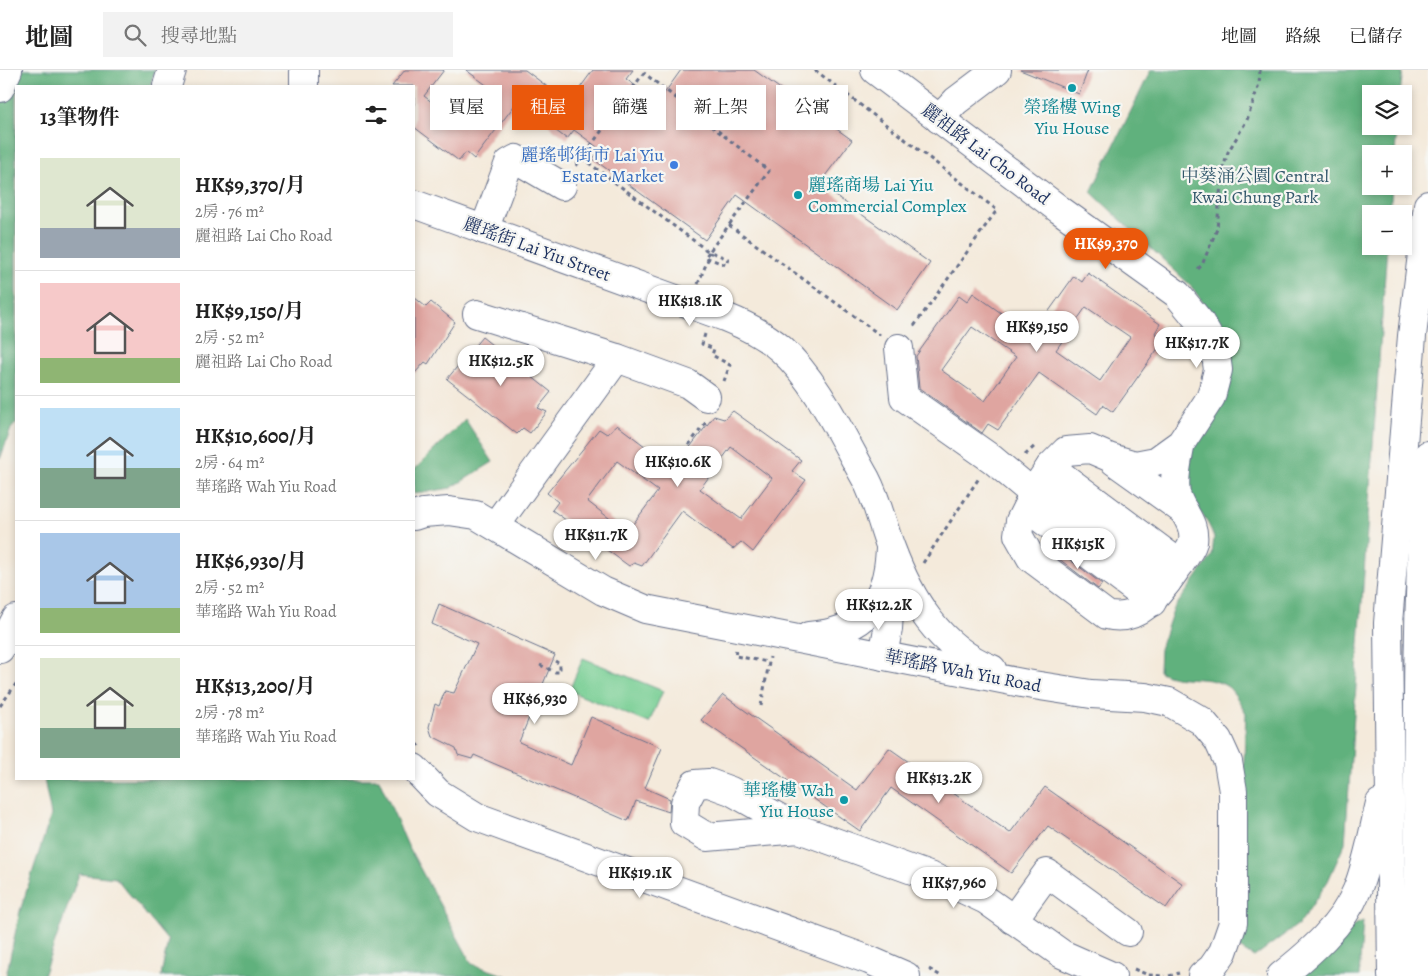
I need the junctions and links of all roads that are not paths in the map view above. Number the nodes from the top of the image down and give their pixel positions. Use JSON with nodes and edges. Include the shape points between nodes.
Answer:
{"nodes":[{"id":1,"x":8,"y":70,"type":"edge"},
{"id":2,"x":172,"y":70,"type":"edge"},
{"id":3,"x":304,"y":70,"type":"edge"},
{"id":4,"x":875,"y":70,"type":"edge"},
{"id":5,"x":997,"y":70,"type":"edge"},
{"id":6,"x":167,"y":85,"type":"edge"},
{"id":7,"x":304,"y":85,"type":"edge"},
{"id":8,"x":0,"y":88,"type":"edge"},
{"id":9,"x":939,"y":119,"type":"junction"},
{"id":10,"x":562,"y":186,"type":"road end"},
{"id":11,"x":415,"y":204,"type":"edge"},
{"id":12,"x":1428,"y":205,"type":"edge"},
{"id":13,"x":484,"y":230,"type":"junction"},
{"id":14,"x":478,"y":314,"type":"dead end"},
{"id":15,"x":899,"y":348,"type":"road end"},
{"id":16,"x":617,"y":358,"type":"junction"},
{"id":17,"x":713,"y":401,"type":"road end"},
{"id":18,"x":1181,"y":443,"type":"junction"},
{"id":19,"x":1428,"y":455,"type":"edge"},
{"id":20,"x":1111,"y":458,"type":"junction"},
{"id":21,"x":1428,"y":461,"type":"edge"},
{"id":22,"x":1428,"y":478,"type":"edge"},
{"id":23,"x":1032,"y":486,"type":"junction"},
{"id":24,"x":1184,"y":512,"type":"junction"},
{"id":25,"x":415,"y":516,"type":"edge"},
{"id":26,"x":496,"y":525,"type":"junction"},
{"id":27,"x":890,"y":546,"type":"junction"},
{"id":28,"x":1158,"y":590,"type":"junction"},
{"id":29,"x":15,"y":621,"type":"edge"},
{"id":30,"x":790,"y":638,"type":"junction"},
{"id":31,"x":0,"y":649,"type":"edge"},
{"id":32,"x":883,"y":656,"type":"junction"},
{"id":33,"x":1028,"y":684,"type":"junction"},
{"id":34,"x":1418,"y":710,"type":"junction"},
{"id":35,"x":1428,"y":741,"type":"edge"},
{"id":36,"x":1389,"y":761,"type":"junction"},
{"id":37,"x":415,"y":769,"type":"edge"},
{"id":38,"x":798,"y":828,"type":"dead end"},
{"id":39,"x":1013,"y":920,"type":"junction"},
{"id":40,"x":1428,"y":924,"type":"edge"},
{"id":41,"x":1128,"y":932,"type":"dead end"},
{"id":42,"x":1419,"y":968,"type":"edge"},
{"id":43,"x":1192,"y":974,"type":"edge"},
{"id":44,"x":906,"y":976,"type":"edge"},
{"id":45,"x":1112,"y":976,"type":"edge"},
{"id":46,"x":1281,"y":976,"type":"edge"},
{"id":47,"x":1392,"y":976,"type":"edge"}],
"edges":[{"from":1,"to":8,"type":"street"},
{"from":2,"to":6,"type":"street"},
{"from":3,"to":7,"type":"street"},
{"from":4,"to":9,"type":"street","name":"麗祖路 Lai Cho Road"},
{"from":5,"to":9,"type":"street","via":[[956,101]]},
{"from":9,"to":18,"type":"street","name":"麗祖路 Lai Cho Road","via":[[1177,294],[1200,322],[1215,348],[1218,370],[1212,398]]},
{"from":10,"to":13,"type":"street","via":[[516,159],[510,163]]},
{"from":11,"to":13,"type":"street","name":"麗瑤街 Lai Yiu Street"},
{"from":12,"to":36,"type":"street","via":[[1412,336],[1390,589]]},
{"from":13,"to":27,"type":"street","name":"麗瑤街 Lai Yiu Street","via":[[724,317],[756,331],[779,347],[811,384],[866,480],[881,512]]},
{"from":14,"to":16,"type":"street"},
{"from":15,"to":23,"type":"street","via":[[904,397]]},
{"from":16,"to":17,"type":"street","via":[[688,384]]},
{"from":16,"to":26,"type":"street"},
{"from":18,"to":20,"type":"street","via":[[1156,461],[1136,465]]},
{"from":18,"to":24,"type":"street","via":[[1176,492]]},
{"from":19,"to":21,"type":"street"},
{"from":20,"to":23,"type":"street","via":[[1090,448],[1066,451]]},
{"from":20,"to":24,"type":"street"},
{"from":21,"to":22,"type":"street"},
{"from":21,"to":34,"type":"street","via":[[1419,566]]},
{"from":23,"to":28,"type":"street"},
{"from":23,"to":28,"type":"street","via":[[1028,525],[1033,539]]},
{"from":24,"to":28,"type":"street","via":[[1193,526],[1193,544]]},
{"from":25,"to":26,"type":"street","name":"華瑤路 Wah Yiu Road","via":[[449,511],[476,515]]},
{"from":26,"to":30,"type":"street","name":"華瑤路 Wah Yiu Road","via":[[631,605]]},
{"from":27,"to":30,"type":"street","via":[[885,586],[880,598],[863,617],[832,634]]},
{"from":27,"to":32,"type":"street","name":"麗瑤街 Lai Yiu Street","via":[[890,611]]},
{"from":27,"to":33,"type":"street","name":"麗瑤街 Lai Yiu Street","via":[[911,596],[940,634],[986,666]]},
{"from":29,"to":31,"type":"street"},
{"from":30,"to":32,"type":"street","name":"華瑤路 Wah Yiu Road"},
{"from":32,"to":33,"type":"street","name":"華瑤路 Wah Yiu Road"},
{"from":33,"to":43,"type":"street","name":"華瑤路 Wah Yiu Road","via":[[1169,702],[1202,721],[1218,740],[1228,762],[1233,791],[1234,923],[1224,952],[1212,968]]},
{"from":34,"to":35,"type":"street"},
{"from":34,"to":42,"type":"street"},
{"from":36,"to":46,"type":"street","via":[[1357,891],[1336,925]]},
{"from":36,"to":47,"type":"street"},
{"from":37,"to":44,"type":"street","via":[[438,793],[477,817]]},
{"from":38,"to":39,"type":"street","via":[[954,885],[986,900]]},
{"from":39,"to":41,"type":"street","via":[[1047,873]]},
{"from":39,"to":45,"type":"street","via":[[1062,954]]},
{"from":40,"to":42,"type":"street"}]}
